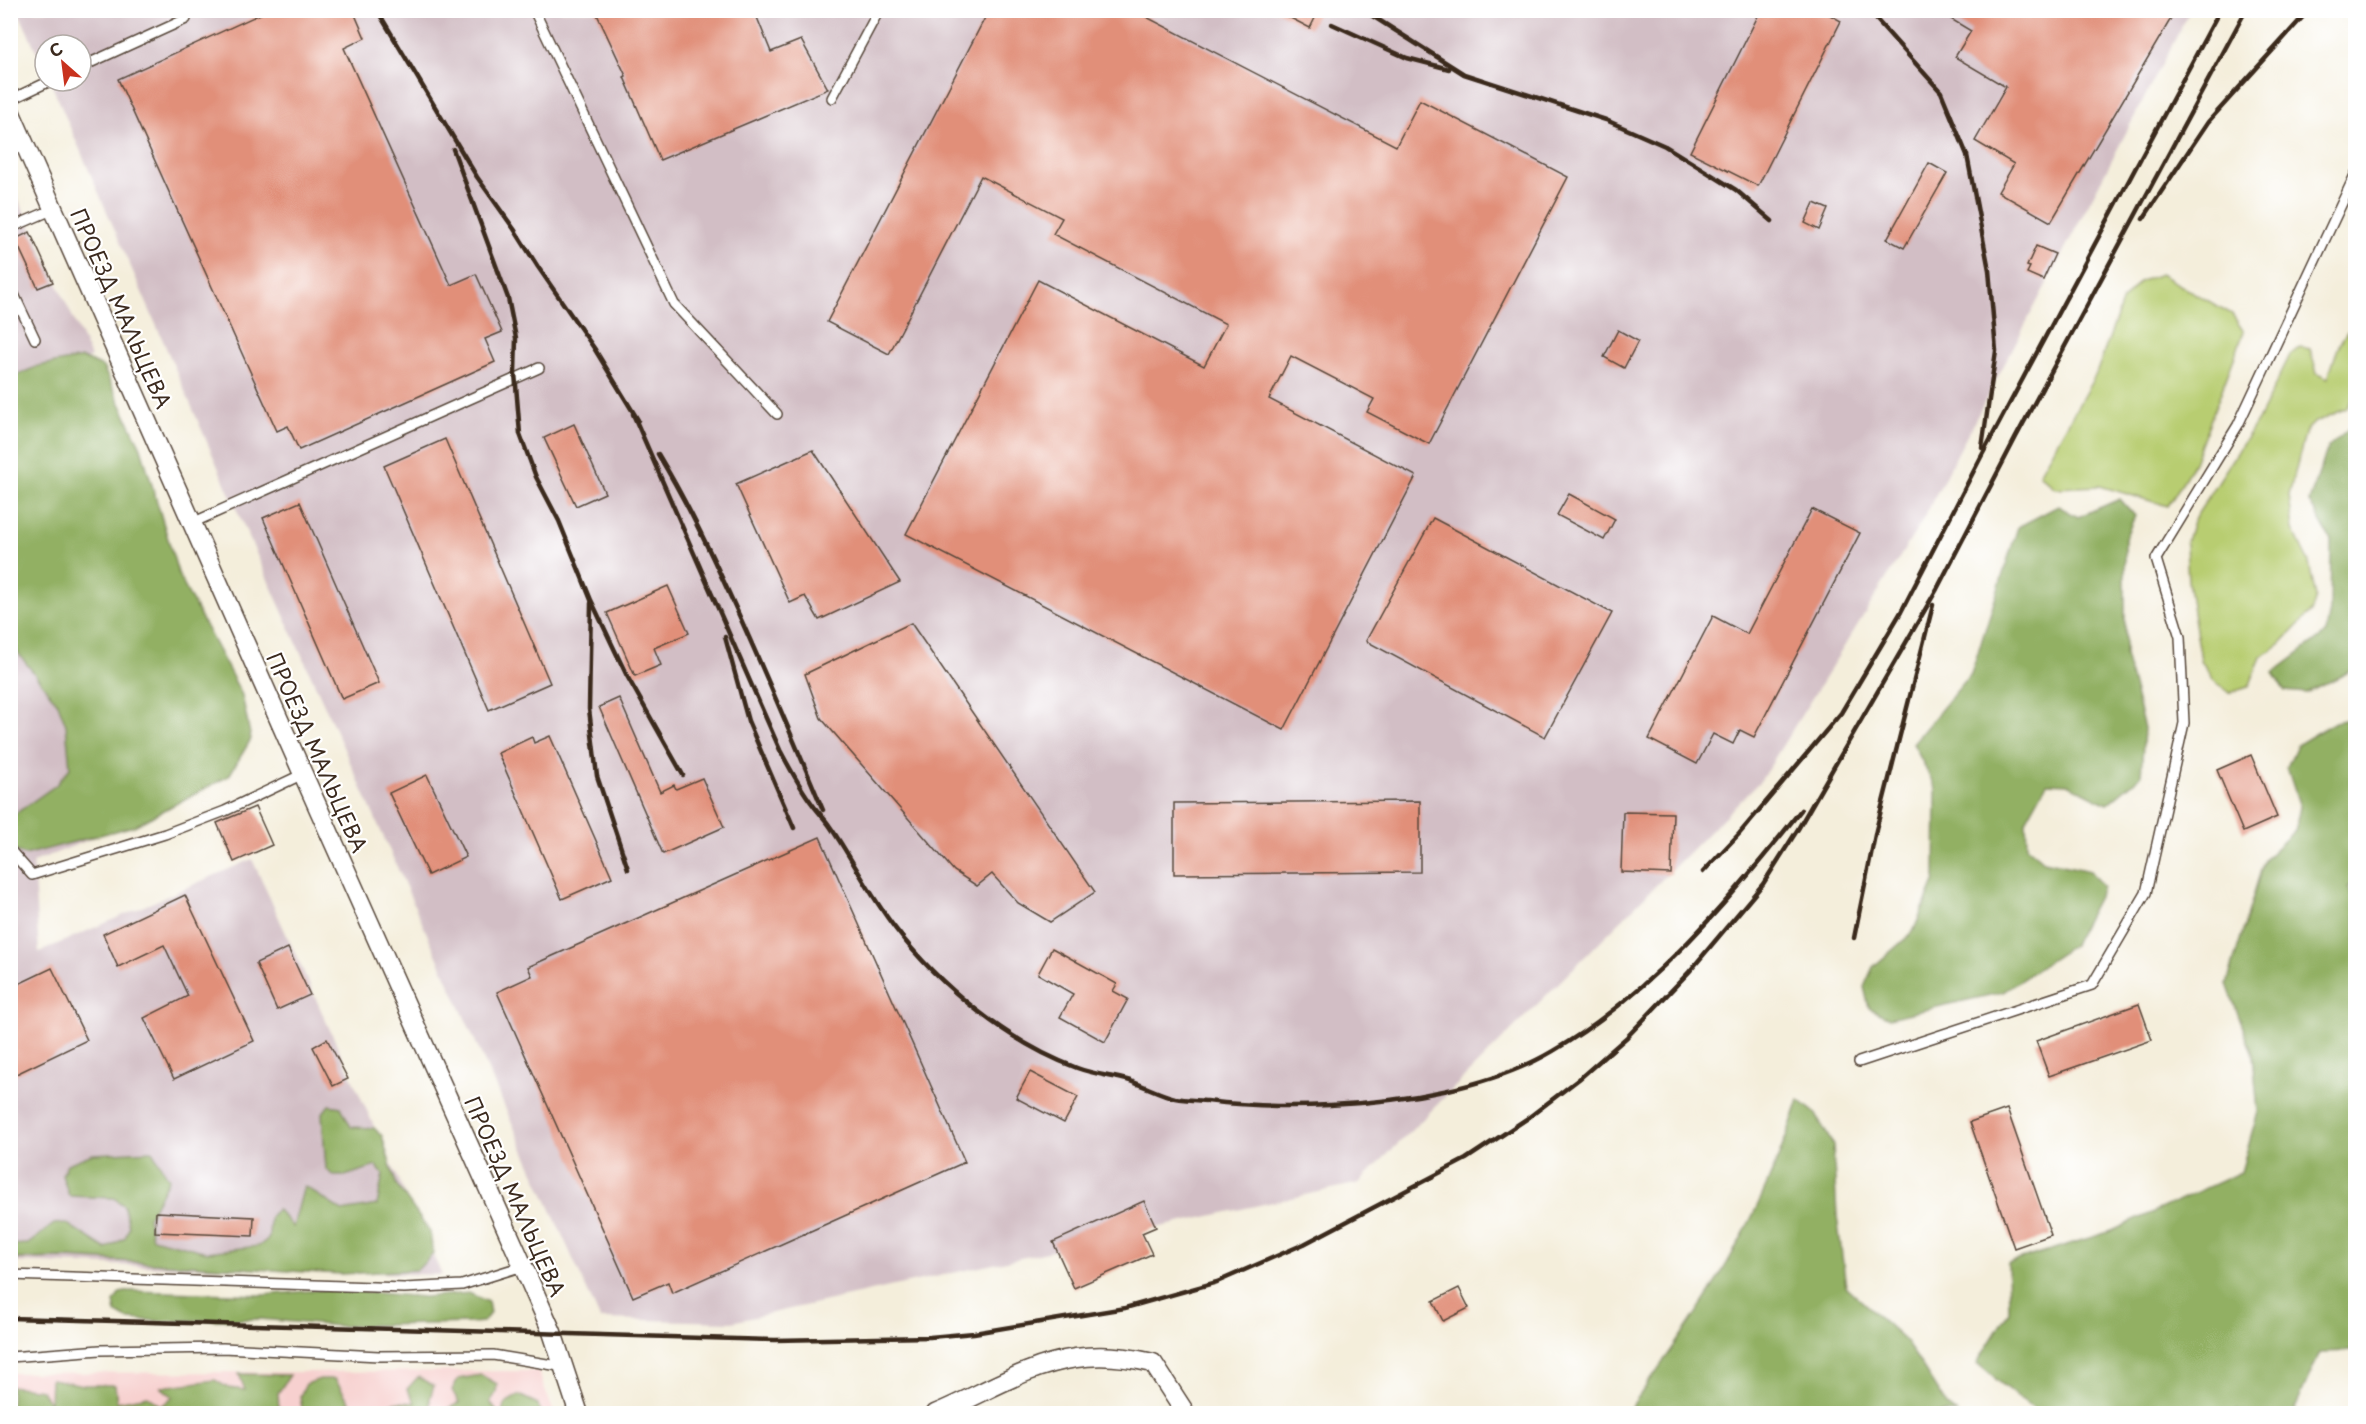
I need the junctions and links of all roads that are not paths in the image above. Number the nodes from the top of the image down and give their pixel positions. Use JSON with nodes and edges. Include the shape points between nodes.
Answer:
{"nodes":[{"id":1,"x":182,"y":10,"type":"edge"},
{"id":2,"x":534,"y":10,"type":"edge"},
{"id":3,"x":879,"y":10,"type":"edge"},
{"id":4,"x":93,"y":62,"type":"edge"},
{"id":5,"x":33,"y":89,"type":"edge"},
{"id":6,"x":832,"y":98,"type":"dead end"},
{"id":7,"x":10,"y":99,"type":"edge"},
{"id":8,"x":10,"y":111,"type":"edge"},
{"id":9,"x":2355,"y":173,"type":"edge"},
{"id":10,"x":54,"y":208,"type":"junction"},
{"id":11,"x":10,"y":228,"type":"edge"},
{"id":12,"x":10,"y":286,"type":"edge"},
{"id":13,"x":35,"y":339,"type":"dead end"},
{"id":14,"x":539,"y":368,"type":"dead end"},
{"id":15,"x":777,"y":414,"type":"dead end"},
{"id":16,"x":192,"y":523,"type":"junction"},
{"id":17,"x":303,"y":774,"type":"junction"},
{"id":18,"x":10,"y":850,"type":"edge"},
{"id":19,"x":1860,"y":1062,"type":"dead end"},
{"id":20,"x":523,"y":1266,"type":"junction"},
{"id":21,"x":10,"y":1275,"type":"edge"},
{"id":22,"x":10,"y":1357,"type":"edge"},
{"id":23,"x":564,"y":1366,"type":"junction"},
{"id":24,"x":579,"y":1413,"type":"edge"},
{"id":25,"x":935,"y":1413,"type":"edge"},
{"id":26,"x":1186,"y":1413,"type":"edge"}],
"edges":[{"from":1,"to":4,"type":"lane","via":[[186,20]]},
{"from":2,"to":15,"type":"lane","via":[[674,304]]},
{"from":3,"to":6,"type":"lane"},
{"from":5,"to":7,"type":"lane"},
{"from":8,"to":10,"type":"street","name":"ПРОЕЗД МАЛЬЦЕВА"},
{"from":9,"to":19,"type":"lane","via":[[2238,425],[2156,559],[2180,637],[2184,723],[2146,893],[2092,985]]},
{"from":10,"to":11,"type":"lane"},
{"from":10,"to":16,"type":"street","name":"ПРОЕЗД МАЛЬЦЕВА"},
{"from":12,"to":13,"type":"lane"},
{"from":14,"to":16,"type":"lane"},
{"from":16,"to":17,"type":"street","name":"ПРОЕЗД МАЛЬЦЕВА"},
{"from":17,"to":18,"type":"lane","via":[[165,834],[32,875]]},
{"from":17,"to":20,"type":"street","name":"ПРОЕЗД МАЛЬЦЕВА"},
{"from":20,"to":21,"type":"lane","via":[[462,1286],[404,1288]]},
{"from":20,"to":23,"type":"street","name":"ПРОЕЗД МАЛЬЦЕВА"},
{"from":22,"to":23,"type":"lane","via":[[100,1350],[223,1348],[379,1356],[493,1355]]},
{"from":23,"to":24,"type":"street","name":"ПРОЕЗД МАЛЬЦЕВА"},
{"from":25,"to":26,"type":"street","via":[[1027,1372],[1076,1358],[1124,1356],[1153,1363]]}]}
